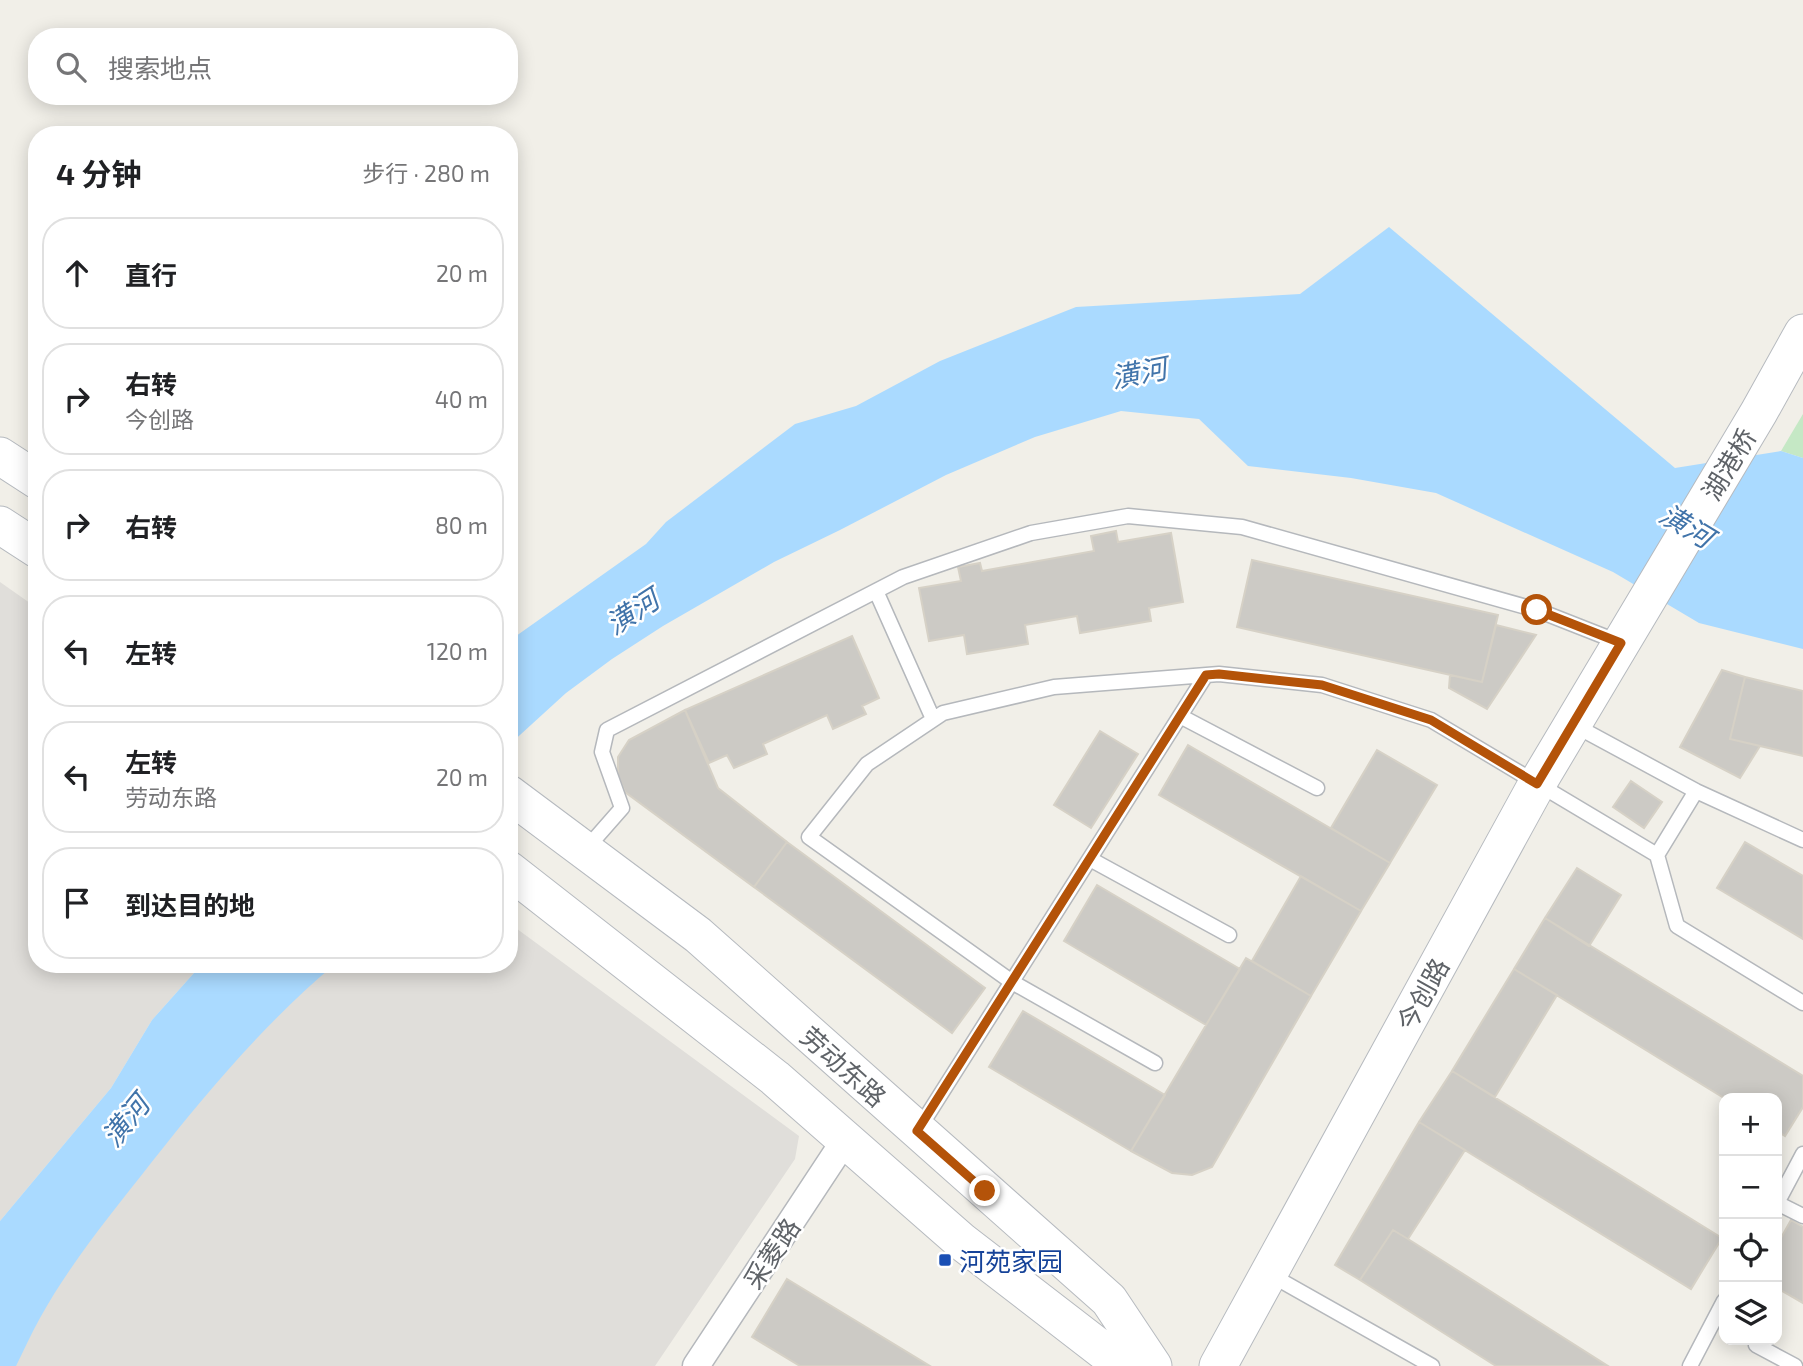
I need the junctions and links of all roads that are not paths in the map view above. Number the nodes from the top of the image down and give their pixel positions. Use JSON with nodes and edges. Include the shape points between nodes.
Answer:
{"nodes":[{"id":1,"x":1803,"y":333,"type":"edge"},
{"id":2,"x":0,"y":456,"type":"edge"},
{"id":3,"x":28,"y":475,"type":"edge"},
{"id":4,"x":0,"y":525,"type":"edge"},
{"id":5,"x":28,"y":543,"type":"edge"},
{"id":6,"x":876,"y":591,"type":"junction"},
{"id":7,"x":1627,"y":634,"type":"junction"},
{"id":8,"x":1206,"y":675,"type":"junction"},
{"id":9,"x":1180,"y":716,"type":"junction"},
{"id":10,"x":933,"y":719,"type":"junction"},
{"id":11,"x":1573,"y":724,"type":"junction"},
{"id":12,"x":1537,"y":784,"type":"junction"},
{"id":13,"x":1317,"y":788,"type":"dead end"},
{"id":14,"x":1696,"y":792,"type":"junction"},
{"id":15,"x":518,"y":800,"type":"edge"},
{"id":16,"x":1803,"y":840,"type":"edge"},
{"id":17,"x":585,"y":850,"type":"junction"},
{"id":18,"x":1657,"y":855,"type":"junction"},
{"id":19,"x":1090,"y":859,"type":"junction"},
{"id":20,"x":518,"y":877,"type":"edge"},
{"id":21,"x":1229,"y":935,"type":"dead end"},
{"id":22,"x":1012,"y":982,"type":"junction"},
{"id":23,"x":1803,"y":1003,"type":"edge"},
{"id":24,"x":1155,"y":1063,"type":"dead end"},
{"id":25,"x":917,"y":1131,"type":"junction"},
{"id":26,"x":845,"y":1140,"type":"junction"},
{"id":27,"x":1803,"y":1154,"type":"edge"},
{"id":28,"x":1782,"y":1194,"type":"edge"},
{"id":29,"x":1782,"y":1206,"type":"edge"},
{"id":30,"x":1803,"y":1216,"type":"edge"},
{"id":31,"x":1269,"y":1274,"type":"junction"},
{"id":32,"x":1719,"y":1311,"type":"edge"},
{"id":33,"x":1756,"y":1345,"type":"dead end"},
{"id":34,"x":696,"y":1366,"type":"edge"},
{"id":35,"x":1123,"y":1366,"type":"edge"},
{"id":36,"x":1153,"y":1366,"type":"edge"},
{"id":37,"x":1218,"y":1366,"type":"edge"},
{"id":38,"x":1433,"y":1366,"type":"edge"},
{"id":39,"x":1690,"y":1366,"type":"edge"},
{"id":40,"x":1795,"y":1366,"type":"edge"}],
"edges":[{"from":1,"to":7,"type":"main road","name":"湖港桥"},
{"from":2,"to":3,"type":"main road"},
{"from":4,"to":5,"type":"main road"},
{"from":6,"to":7,"type":"lane","via":[[903,577],[1031,533],[1128,516],[1242,527]]},
{"from":6,"to":10,"type":"lane"},
{"from":6,"to":17,"type":"lane","via":[[607,730],[602,752],[622,808]]},
{"from":7,"to":11,"type":"main road","name":"今创路"},
{"from":8,"to":9,"type":"lane"},
{"from":8,"to":10,"type":"lane","via":[[1054,687]]},
{"from":8,"to":12,"type":"lane","via":[[1322,685],[1431,720]]},
{"from":9,"to":13,"type":"lane"},
{"from":9,"to":19,"type":"lane"},
{"from":10,"to":22,"type":"lane","via":[[867,764],[809,836]]},
{"from":11,"to":12,"type":"main road","name":"今创路"},
{"from":11,"to":14,"type":"lane"},
{"from":12,"to":18,"type":"lane"},
{"from":12,"to":31,"type":"main road","name":"今创路"},
{"from":14,"to":16,"type":"lane"},
{"from":14,"to":18,"type":"lane"},
{"from":15,"to":17,"type":"main road","name":"劳动东路"},
{"from":17,"to":25,"type":"main road","name":"劳动东路","via":[[698,935]]},
{"from":18,"to":23,"type":"lane","via":[[1677,926]]},
{"from":19,"to":21,"type":"lane"},
{"from":19,"to":22,"type":"lane"},
{"from":20,"to":26,"type":"main road","name":"劳动东路","via":[[775,1078]]},
{"from":22,"to":24,"type":"lane"},
{"from":22,"to":25,"type":"lane"},
{"from":25,"to":36,"type":"main road","name":"劳动东路","via":[[1109,1300]]},
{"from":26,"to":34,"type":"street","name":"采菱路"},
{"from":26,"to":35,"type":"main road","name":"劳动东路","via":[[961,1241]]},
{"from":27,"to":28,"type":"lane"},
{"from":29,"to":30,"type":"lane"},
{"from":31,"to":37,"type":"main road","name":"今创路"},
{"from":31,"to":38,"type":"lane"},
{"from":32,"to":39,"type":"lane"},
{"from":33,"to":40,"type":"lane"}]}
